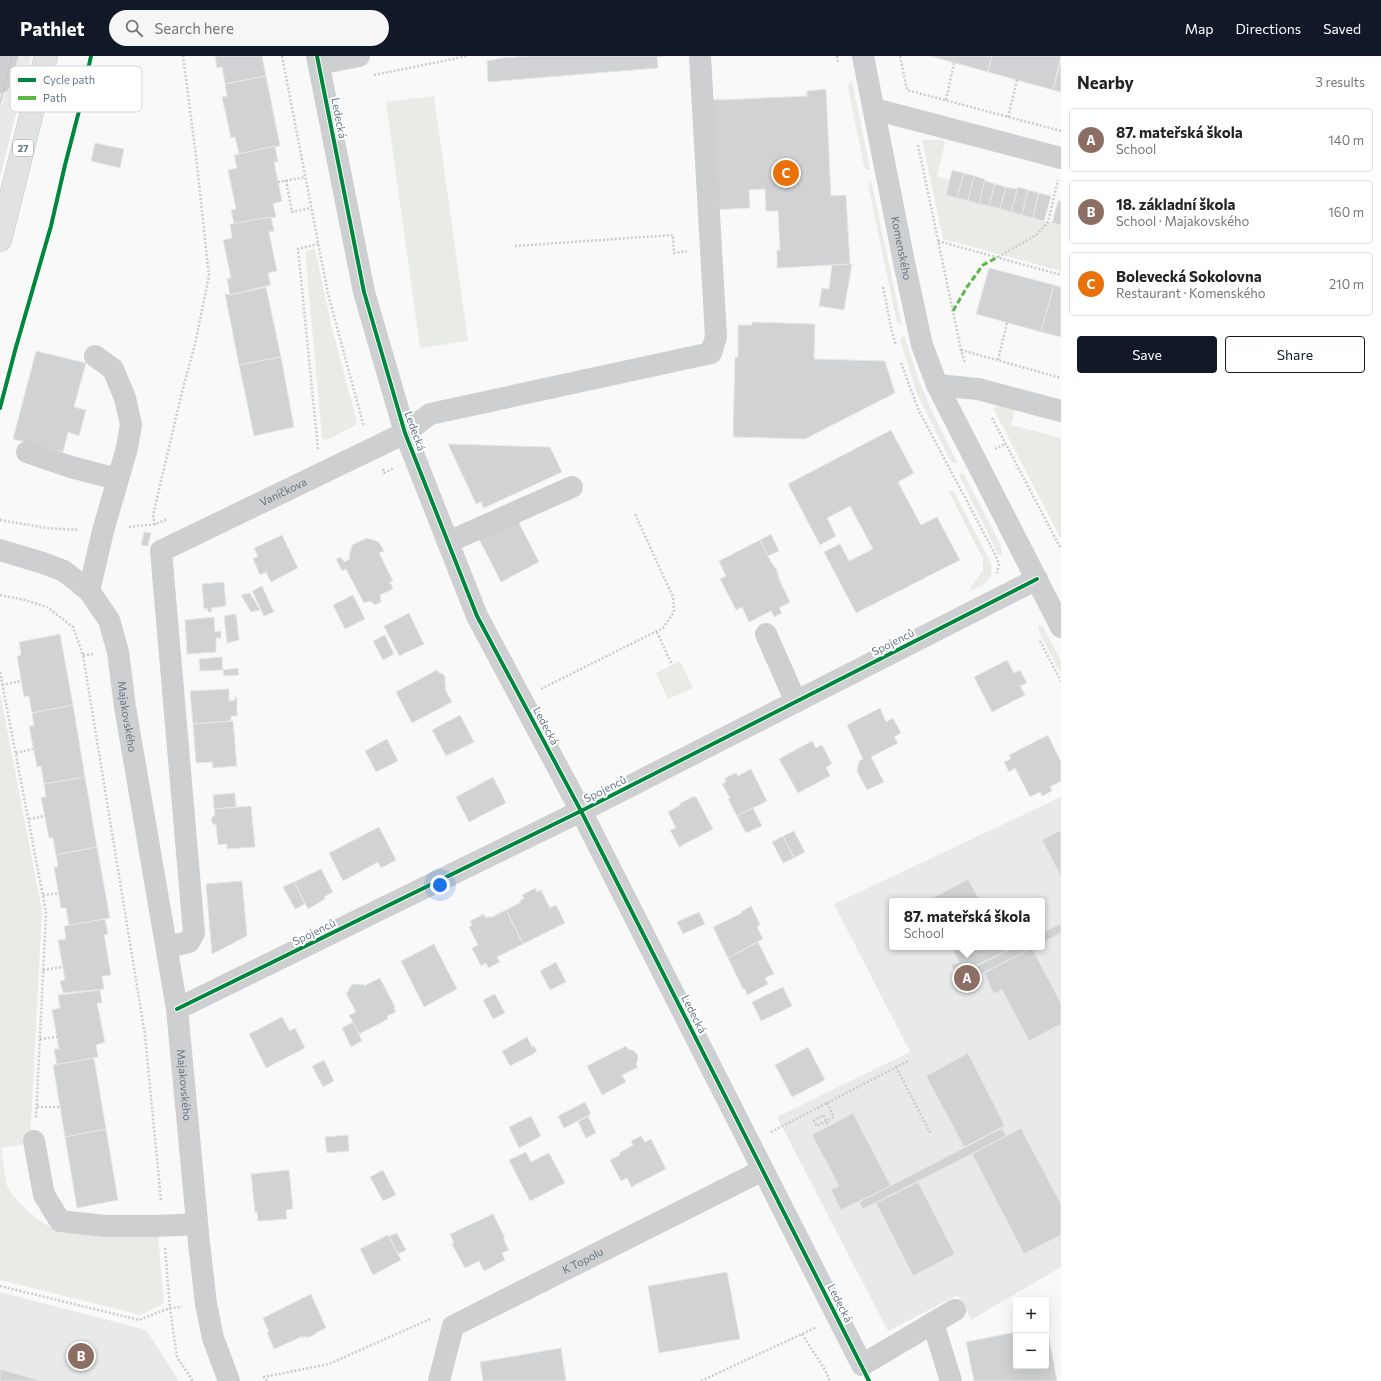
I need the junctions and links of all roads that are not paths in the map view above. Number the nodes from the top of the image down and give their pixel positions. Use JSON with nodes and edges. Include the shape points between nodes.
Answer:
{"nodes":[{"id":1,"x":7,"y":56,"type":"edge"},
{"id":2,"x":46,"y":56,"type":"edge"},
{"id":3,"x":359,"y":56,"type":"edge"},
{"id":4,"x":700,"y":56,"type":"edge"},
{"id":5,"x":863,"y":56,"type":"edge"},
{"id":6,"x":318,"y":60,"type":"edge"},
{"id":7,"x":44,"y":66,"type":"edge"},
{"id":8,"x":0,"y":82,"type":"edge"},
{"id":9,"x":874,"y":109,"type":"junction"},
{"id":10,"x":32,"y":112,"type":"edge"},
{"id":11,"x":1060,"y":167,"type":"edge"},
{"id":12,"x":0,"y":240,"type":"edge"},
{"id":13,"x":94,"y":356,"type":"dead end"},
{"id":14,"x":937,"y":386,"type":"junction"},
{"id":15,"x":1061,"y":411,"type":"edge"},
{"id":16,"x":405,"y":433,"type":"junction"},
{"id":17,"x":26,"y":452,"type":"dead end"},
{"id":18,"x":117,"y":478,"type":"junction"},
{"id":19,"x":572,"y":487,"type":"dead end"},
{"id":20,"x":448,"y":542,"type":"junction"},
{"id":21,"x":0,"y":550,"type":"edge"},
{"id":22,"x":1037,"y":579,"type":"junction"},
{"id":23,"x":89,"y":590,"type":"junction"},
{"id":24,"x":1061,"y":627,"type":"edge"},
{"id":25,"x":766,"y":634,"type":"dead end"},
{"id":26,"x":796,"y":702,"type":"junction"},
{"id":27,"x":581,"y":811,"type":"junction"},
{"id":28,"x":167,"y":947,"type":"junction"},
{"id":29,"x":177,"y":1009,"type":"junction"},
{"id":30,"x":35,"y":1131,"type":"road end"},
{"id":31,"x":763,"y":1170,"type":"junction"},
{"id":32,"x":197,"y":1224,"type":"junction"},
{"id":33,"x":955,"y":1310,"type":"dead end"},
{"id":34,"x":933,"y":1323,"type":"junction"},
{"id":35,"x":229,"y":1381,"type":"edge"},
{"id":36,"x":438,"y":1381,"type":"edge"},
{"id":37,"x":951,"y":1381,"type":"edge"}],
"edges":[{"from":1,"to":8,"type":"street"},
{"from":2,"to":7,"type":"main road","number":"27"},
{"from":3,"to":6,"type":"street"},
{"from":4,"to":16,"type":"street","name":"Vaníčkova","via":[[716,337],[711,353],[430,414]]},
{"from":5,"to":9,"type":"street","name":"Komenského"},
{"from":6,"to":16,"type":"street","name":"Ledecká","via":[[364,292]]},
{"from":9,"to":11,"type":"street","via":[[1001,142]]},
{"from":9,"to":14,"type":"street","name":"Komenského","via":[[922,345]]},
{"from":10,"to":12,"type":"main road","number":"27"},
{"from":13,"to":18,"type":"street","via":[[113,369],[125,398],[131,425],[127,448]]},
{"from":14,"to":15,"type":"street","via":[[978,389]]},
{"from":14,"to":22,"type":"street","name":"Komenského"},
{"from":16,"to":20,"type":"street","name":"Ledecká"},
{"from":16,"to":28,"type":"street","name":"Vaníčkova","via":[[161,551],[194,933],[189,942]]},
{"from":17,"to":18,"type":"street","via":[[71,467]]},
{"from":18,"to":23,"type":"street"},
{"from":19,"to":20,"type":"street"},
{"from":20,"to":27,"type":"street","name":"Ledecká","via":[[477,616]]},
{"from":21,"to":23,"type":"street","name":"Majakovského","via":[[64,572]]},
{"from":22,"to":24,"type":"street","name":"Komenského"},
{"from":22,"to":26,"type":"street","name":"Spojenců"},
{"from":23,"to":28,"type":"street","name":"Majakovského","via":[[110,620],[118,652]]},
{"from":25,"to":26,"type":"street"},
{"from":26,"to":27,"type":"street","name":"Spojenců"},
{"from":27,"to":29,"type":"street","name":"Spojenců"},
{"from":27,"to":31,"type":"street","name":"Ledecká"},
{"from":28,"to":29,"type":"street","name":"Majakovského"},
{"from":29,"to":32,"type":"street","name":"Majakovského"},
{"from":30,"to":32,"type":"street","via":[[44,1195],[60,1221],[106,1226]]},
{"from":31,"to":34,"type":"street","name":"Ledecká","via":[[862,1365]]},
{"from":31,"to":36,"type":"street","name":"K Topolu","via":[[453,1326]]},
{"from":32,"to":35,"type":"street","name":"Majakovského","via":[[206,1304],[213,1338]]},
{"from":33,"to":34,"type":"street","name":"Ledecká"},
{"from":34,"to":37,"type":"street"}]}
